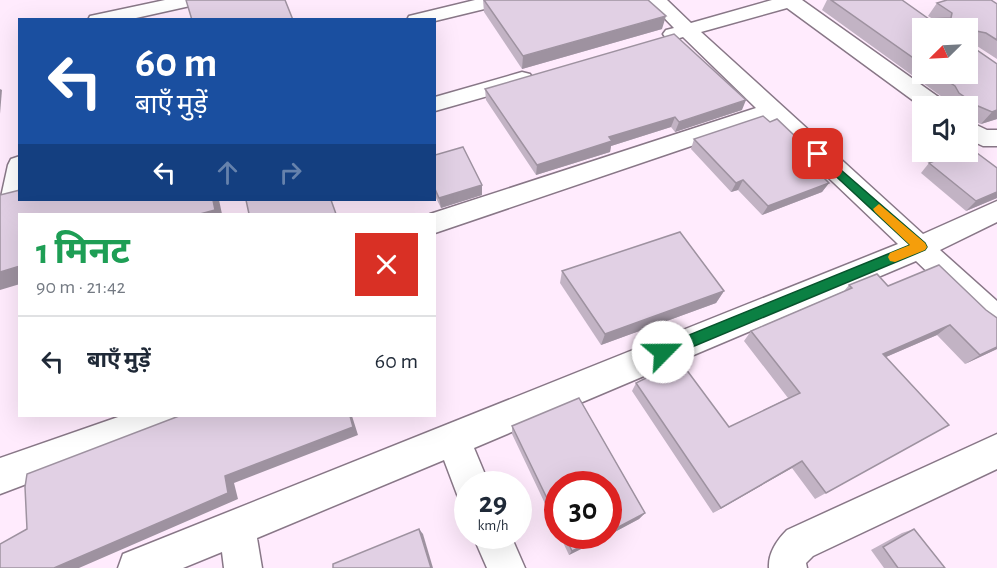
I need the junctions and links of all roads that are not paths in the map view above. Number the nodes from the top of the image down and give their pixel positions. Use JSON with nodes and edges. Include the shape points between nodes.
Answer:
{"nodes":[{"id":1,"x":192,"y":0,"type":"edge"},
{"id":2,"x":498,"y":0,"type":"edge"},
{"id":3,"x":656,"y":0,"type":"edge"},
{"id":4,"x":801,"y":3,"type":"edge"},
{"id":5,"x":106,"y":18,"type":"edge"},
{"id":6,"x":424,"y":18,"type":"edge"},
{"id":7,"x":688,"y":30,"type":"junction"},
{"id":8,"x":653,"y":40,"type":"edge"},
{"id":9,"x":538,"y":74,"type":"edge"},
{"id":10,"x":923,"y":96,"type":"edge"},
{"id":11,"x":436,"y":104,"type":"edge"},
{"id":12,"x":772,"y":111,"type":"junction"},
{"id":13,"x":978,"y":135,"type":"edge"},
{"id":14,"x":997,"y":138,"type":"edge"},
{"id":15,"x":18,"y":176,"type":"edge"},
{"id":16,"x":14,"y":197,"type":"edge"},
{"id":17,"x":997,"y":211,"type":"edge"},
{"id":18,"x":436,"y":223,"type":"edge"},
{"id":19,"x":920,"y":247,"type":"junction"},
{"id":20,"x":997,"y":319,"type":"edge"},
{"id":21,"x":162,"y":417,"type":"edge"},
{"id":22,"x":453,"y":440,"type":"junction"},
{"id":23,"x":997,"y":451,"type":"edge"},
{"id":24,"x":466,"y":471,"type":"edge"},
{"id":25,"x":0,"y":476,"type":"edge"},
{"id":26,"x":237,"y":527,"type":"junction"},
{"id":27,"x":498,"y":549,"type":"edge"},
{"id":28,"x":137,"y":568,"type":"edge"},
{"id":29,"x":243,"y":568,"type":"edge"},
{"id":30,"x":506,"y":568,"type":"edge"},
{"id":31,"x":788,"y":568,"type":"edge"}],
"edges":[{"from":1,"to":5,"type":"street"},
{"from":2,"to":6,"type":"street"},
{"from":3,"to":7,"type":"street"},
{"from":4,"to":7,"type":"street"},
{"from":4,"to":10,"type":"street"},
{"from":7,"to":8,"type":"street"},
{"from":7,"to":12,"type":"street"},
{"from":9,"to":11,"type":"street"},
{"from":12,"to":18,"type":"street"},
{"from":12,"to":19,"type":"street"},
{"from":13,"to":14,"type":"street"},
{"from":15,"to":16,"type":"street"},
{"from":17,"to":19,"type":"street"},
{"from":19,"to":20,"type":"street"},
{"from":19,"to":22,"type":"street"},
{"from":21,"to":25,"type":"street"},
{"from":22,"to":24,"type":"street"},
{"from":22,"to":26,"type":"street"},
{"from":23,"to":31,"type":"street","via":[[800,543],[791,551],[786,562]]},
{"from":26,"to":28,"type":"street"},
{"from":26,"to":29,"type":"street"},
{"from":27,"to":30,"type":"street"}]}
